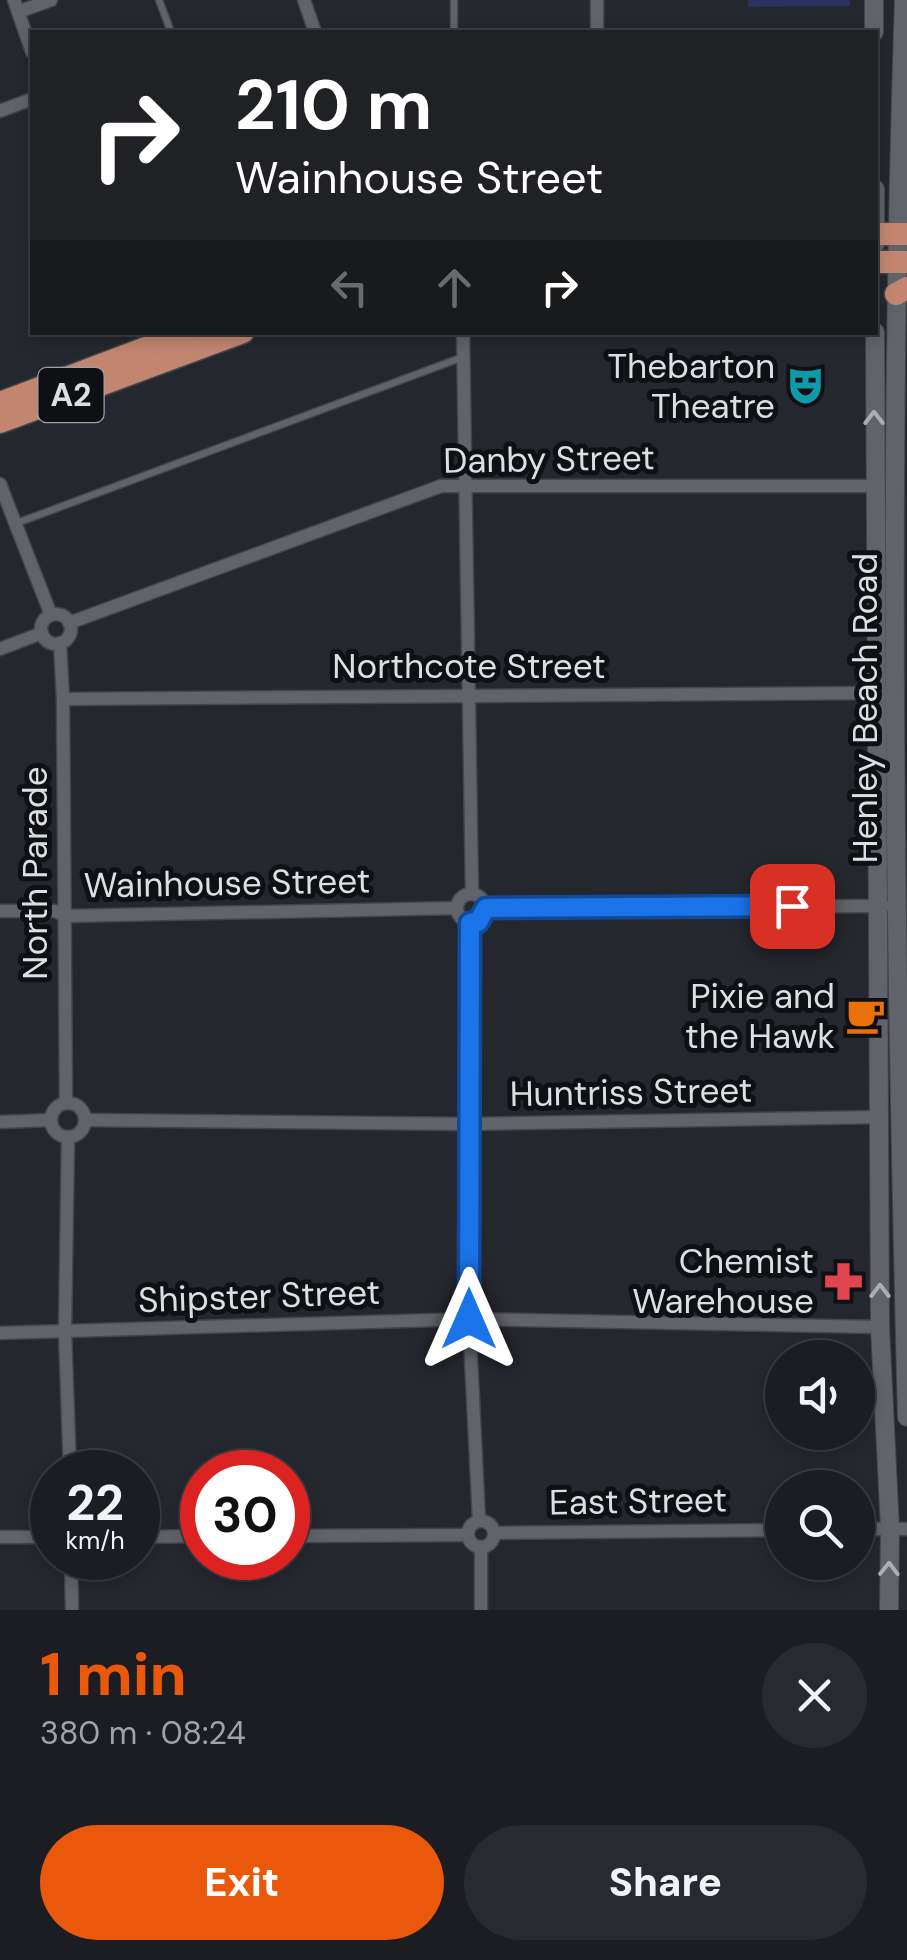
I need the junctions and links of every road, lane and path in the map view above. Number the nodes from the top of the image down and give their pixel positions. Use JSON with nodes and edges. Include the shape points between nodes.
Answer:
{"nodes":[{"id":1,"x":51,"y":0,"type":"edge"},
{"id":2,"x":159,"y":0,"type":"edge"},
{"id":3,"x":304,"y":0,"type":"edge"},
{"id":4,"x":454,"y":0,"type":"edge"},
{"id":5,"x":597,"y":0,"type":"edge"},
{"id":6,"x":874,"y":0,"type":"edge"},
{"id":7,"x":904,"y":0,"type":"edge"},
{"id":8,"x":16,"y":6,"type":"edge"},
{"id":9,"x":169,"y":30,"type":"edge"},
{"id":10,"x":314,"y":30,"type":"edge"},
{"id":11,"x":454,"y":30,"type":"edge"},
{"id":12,"x":597,"y":30,"type":"edge"},
{"id":13,"x":874,"y":30,"type":"edge"},
{"id":14,"x":30,"y":46,"type":"edge"},
{"id":15,"x":30,"y":100,"type":"edge"},
{"id":16,"x":0,"y":111,"type":"edge"},
{"id":17,"x":899,"y":142,"type":"junction"},
{"id":18,"x":907,"y":170,"type":"edge"},
{"id":19,"x":878,"y":197,"type":"edge"},
{"id":20,"x":893,"y":234,"type":"edge"},
{"id":21,"x":893,"y":262,"type":"edge"},
{"id":22,"x":902,"y":291,"type":"edge"},
{"id":23,"x":180,"y":335,"type":"edge"},
{"id":24,"x":227,"y":335,"type":"edge"},
{"id":25,"x":463,"y":335,"type":"edge"},
{"id":26,"x":873,"y":338,"type":"edge"},
{"id":27,"x":138,"y":352,"type":"junction"},
{"id":28,"x":463,"y":357,"type":"junction"},
{"id":29,"x":0,"y":403,"type":"edge"},
{"id":30,"x":0,"y":422,"type":"edge"},
{"id":31,"x":0,"y":484,"type":"edge"},
{"id":32,"x":874,"y":486,"type":"junction"},
{"id":33,"x":464,"y":487,"type":"junction"},
{"id":34,"x":16,"y":524,"type":"junction"},
{"id":35,"x":51,"y":615,"type":"junction"},
{"id":36,"x":69,"y":624,"type":"junction"},
{"id":37,"x":42,"y":634,"type":"junction"},
{"id":38,"x":60,"y":643,"type":"junction"},
{"id":39,"x":0,"y":649,"type":"edge"},
{"id":40,"x":876,"y":693,"type":"junction"},
{"id":41,"x":470,"y":695,"type":"junction"},
{"id":42,"x":63,"y":699,"type":"junction"},
{"id":43,"x":876,"y":784,"type":"junction"},
{"id":44,"x":902,"y":784,"type":"edge"},
{"id":45,"x":472,"y":894,"type":"junction"},
{"id":46,"x":877,"y":906,"type":"junction"},
{"id":47,"x":899,"y":906,"type":"junction"},
{"id":48,"x":457,"y":908,"type":"junction"},
{"id":49,"x":486,"y":908,"type":"junction"},
{"id":50,"x":0,"y":910,"type":"edge"},
{"id":51,"x":66,"y":916,"type":"junction"},
{"id":52,"x":470,"y":923,"type":"junction"},
{"id":53,"x":66,"y":1103,"type":"junction"},
{"id":54,"x":879,"y":1117,"type":"junction"},
{"id":55,"x":50,"y":1120,"type":"junction"},
{"id":56,"x":85,"y":1120,"type":"junction"},
{"id":57,"x":0,"y":1122,"type":"edge"},
{"id":58,"x":471,"y":1124,"type":"junction"},
{"id":59,"x":68,"y":1137,"type":"junction"},
{"id":60,"x":906,"y":1309,"type":"edge"},
{"id":61,"x":469,"y":1319,"type":"junction"},
{"id":62,"x":880,"y":1326,"type":"junction"},
{"id":63,"x":64,"y":1332,"type":"junction"},
{"id":64,"x":0,"y":1333,"type":"edge"},
{"id":65,"x":907,"y":1417,"type":"edge"},
{"id":66,"x":69,"y":1450,"type":"edge"},
{"id":67,"x":479,"y":1520,"type":"junction"},
{"id":68,"x":898,"y":1529,"type":"edge"},
{"id":69,"x":765,"y":1530,"type":"edge"},
{"id":70,"x":494,"y":1533,"type":"junction"},
{"id":71,"x":468,"y":1535,"type":"junction"},
{"id":72,"x":310,"y":1536,"type":"edge"},
{"id":73,"x":0,"y":1537,"type":"edge"},
{"id":74,"x":30,"y":1537,"type":"edge"},
{"id":75,"x":481,"y":1548,"type":"junction"},
{"id":76,"x":71,"y":1580,"type":"edge"},
{"id":77,"x":72,"y":1610,"type":"edge"},
{"id":78,"x":481,"y":1610,"type":"edge"},
{"id":79,"x":889,"y":1610,"type":"edge"}],
"edges":[{"from":1,"to":8,"type":"street"},
{"from":2,"to":9,"type":"lane"},
{"from":3,"to":10,"type":"street"},
{"from":4,"to":11,"type":"lane"},
{"from":5,"to":12,"type":"street"},
{"from":6,"to":13,"type":"main road"},
{"from":7,"to":17,"type":"main road","name":"Henley Beach Road"},
{"from":8,"to":14,"type":"street"},
{"from":15,"to":16,"type":"street"},
{"from":17,"to":18,"type":"main road"},
{"from":17,"to":20,"type":"main road","name":"Henley Beach Road"},
{"from":19,"to":20,"type":"main road","name":"Henley Beach Road"},
{"from":20,"to":21,"type":"main road","name":"Henley Beach Road"},
{"from":21,"to":22,"type":"main road","name":"Henley Beach Road"},
{"from":22,"to":44,"type":"main road","name":"Henley Beach Road"},
{"from":23,"to":27,"type":"highway","number":"A2"},
{"from":24,"to":27,"type":"highway","number":"A2"},
{"from":25,"to":28,"type":"street"},
{"from":32,"to":26,"type":"main road","name":"Henley Beach Road","one_way":true},
{"from":27,"to":29,"type":"highway","number":"A2"},
{"from":27,"to":30,"type":"highway","number":"A2"},
{"from":28,"to":33,"type":"street"},
{"from":28,"to":34,"type":"lane"},
{"from":31,"to":34,"type":"street"},
{"from":32,"to":33,"type":"street","name":"Danby Street"},
{"from":32,"to":40,"type":"main road","name":"Henley Beach Road"},
{"from":33,"to":36,"type":"street","name":"Danby Street","via":[[441,486]]},
{"from":33,"to":41,"type":"street"},
{"from":34,"to":35,"type":"street"},
{"from":35,"to":36,"type":"street"},
{"from":35,"to":37,"type":"street"},
{"from":36,"to":38,"type":"street"},
{"from":37,"to":38,"type":"street"},
{"from":37,"to":39,"type":"street"},
{"from":38,"to":42,"type":"street","name":"North Parade"},
{"from":40,"to":41,"type":"street","name":"Northcote Street"},
{"from":40,"to":43,"type":"main road","name":"Henley Beach Road"},
{"from":41,"to":42,"type":"street","name":"Northcote Street"},
{"from":41,"to":45,"type":"street"},
{"from":42,"to":51,"type":"street","name":"North Parade"},
{"from":43,"to":44,"type":"street"},
{"from":43,"to":46,"type":"main road","name":"Henley Beach Road"},
{"from":44,"to":47,"type":"main road","name":"Henley Beach Road"},
{"from":45,"to":48,"type":"street"},
{"from":45,"to":49,"type":"street"},
{"from":46,"to":47,"type":"street"},
{"from":46,"to":49,"type":"street"},
{"from":46,"to":54,"type":"main road","name":"Henley Beach Road"},
{"from":47,"to":60,"type":"main road","name":"Henley Beach Road"},
{"from":48,"to":51,"type":"street","name":"Wainhouse Street"},
{"from":48,"to":52,"type":"street"},
{"from":49,"to":52,"type":"street"},
{"from":50,"to":51,"type":"street","name":"Wainhouse Street"},
{"from":51,"to":53,"type":"street","name":"North Parade"},
{"from":52,"to":58,"type":"street"},
{"from":53,"to":55,"type":"street"},
{"from":53,"to":56,"type":"street"},
{"from":54,"to":58,"type":"street","name":"Huntriss Street"},
{"from":62,"to":54,"type":"main road","name":"Henley Beach Road","one_way":true},
{"from":55,"to":57,"type":"street"},
{"from":55,"to":59,"type":"street"},
{"from":56,"to":58,"type":"street","name":"Huntriss Street"},
{"from":56,"to":59,"type":"street"},
{"from":58,"to":61,"type":"street"},
{"from":59,"to":63,"type":"street"},
{"from":60,"to":65,"type":"main road","name":"Henley Beach Road"},
{"from":61,"to":62,"type":"street","name":"Shipster Street"},
{"from":61,"to":63,"type":"street","name":"Shipster Street"},
{"from":61,"to":67,"type":"street"},
{"from":62,"to":68,"type":"main road","name":"Henley Beach Road"},
{"from":63,"to":64,"type":"street","name":"Shipster Street"},
{"from":63,"to":66,"type":"street"},
{"from":67,"to":70,"type":"street"},
{"from":67,"to":71,"type":"street"},
{"from":79,"to":68,"type":"main road","name":"Henley Beach Road","one_way":true},
{"from":69,"to":70,"type":"street","name":"East Street"},
{"from":70,"to":75,"type":"street"},
{"from":71,"to":72,"type":"street"},
{"from":71,"to":75,"type":"street"},
{"from":73,"to":74,"type":"street"},
{"from":75,"to":78,"type":"street"},
{"from":76,"to":77,"type":"street"}]}
